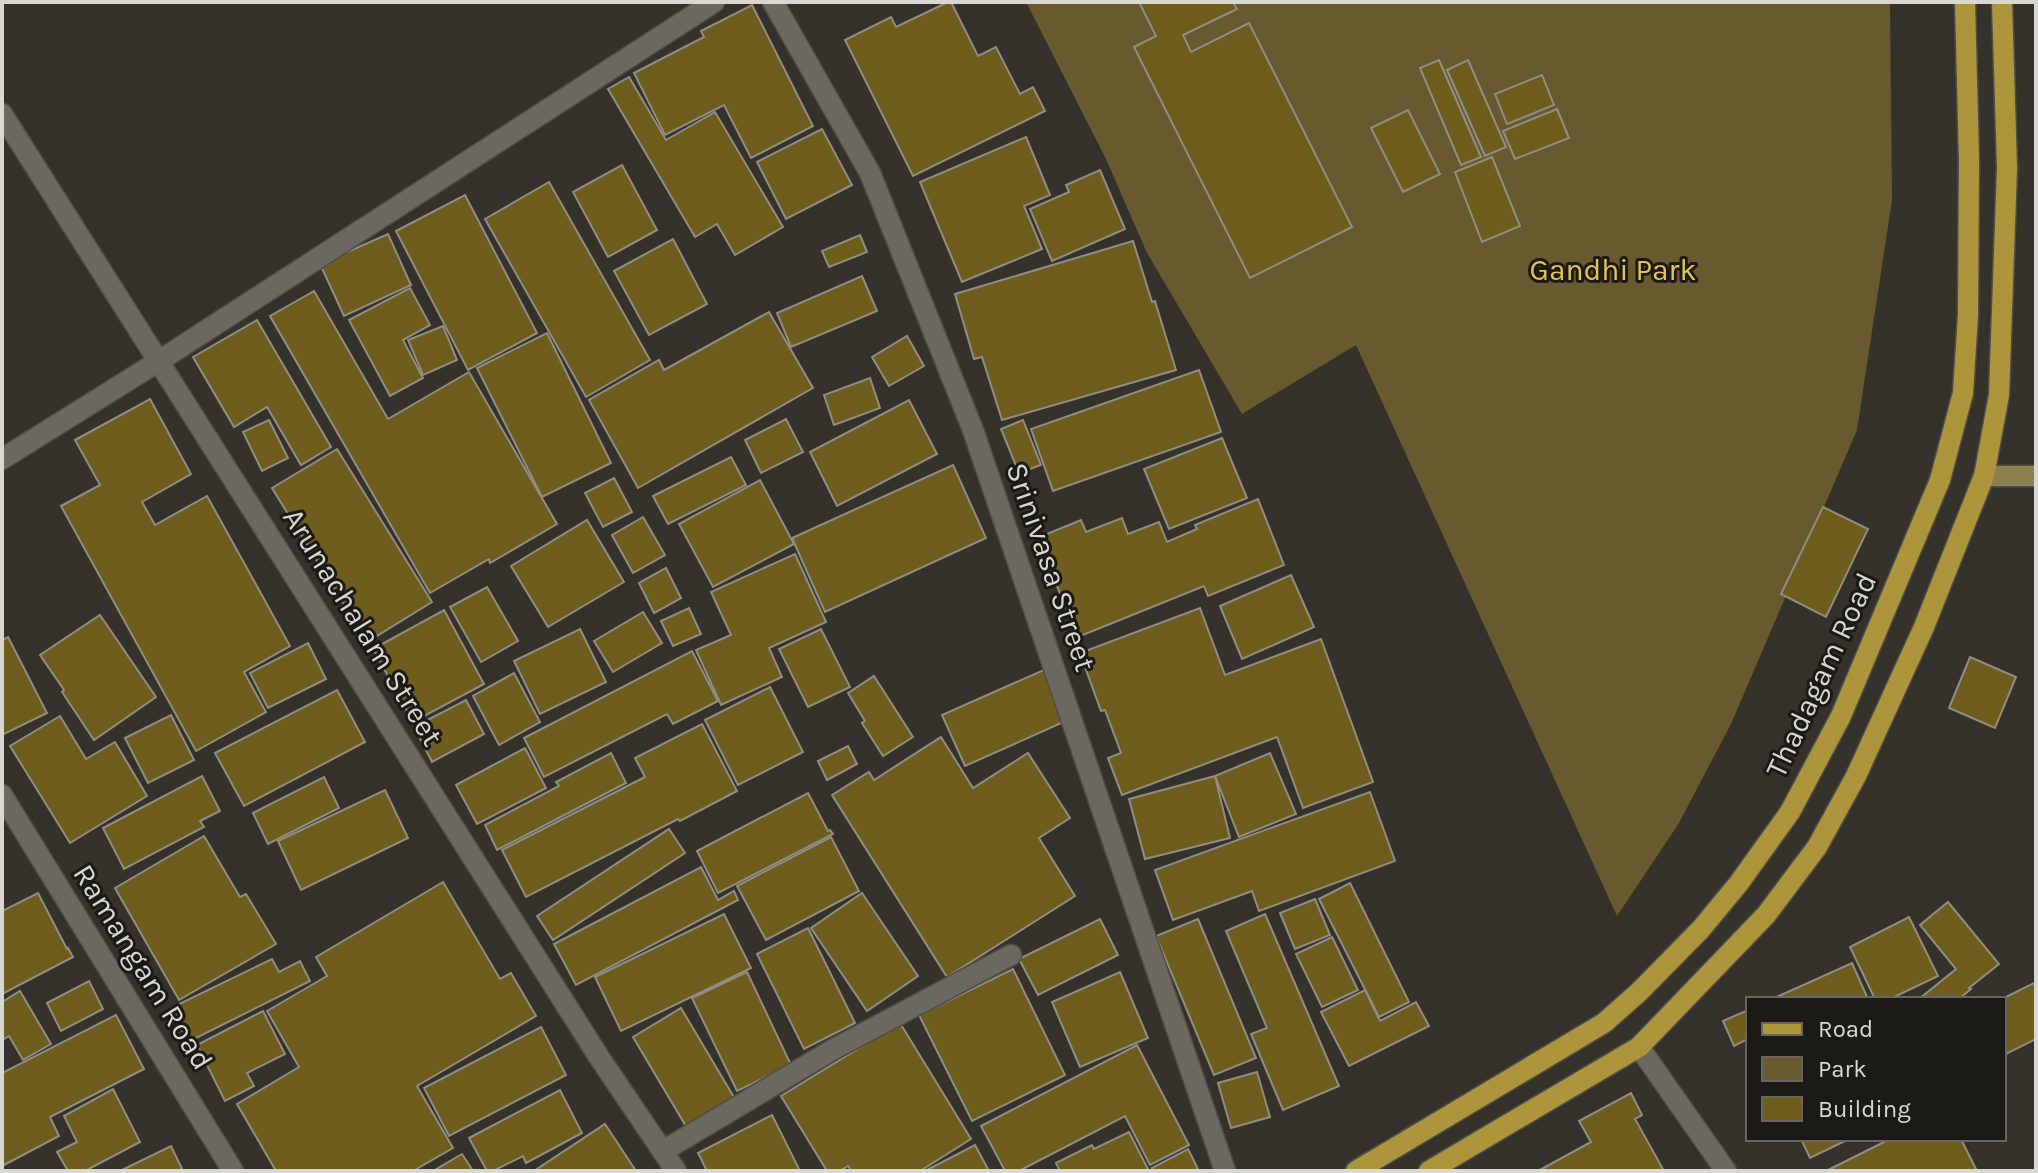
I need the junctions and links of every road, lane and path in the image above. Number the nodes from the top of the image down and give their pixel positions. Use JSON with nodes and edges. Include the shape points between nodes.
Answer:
{"nodes":[{"id":1,"x":714,"y":2,"type":"edge"},
{"id":2,"x":773,"y":2,"type":"edge"},
{"id":3,"x":1965,"y":2,"type":"edge"},
{"id":4,"x":2002,"y":2,"type":"edge"},
{"id":5,"x":2,"y":114,"type":"edge"},
{"id":6,"x":159,"y":361,"type":"junction"},
{"id":7,"x":2,"y":459,"type":"edge"},
{"id":8,"x":1984,"y":476,"type":"junction"},
{"id":9,"x":2036,"y":476,"type":"edge"},
{"id":10,"x":2,"y":795,"type":"edge"},
{"id":11,"x":1011,"y":955,"type":"dead end"},
{"id":12,"x":1639,"y":1047,"type":"junction"},
{"id":13,"x":663,"y":1151,"type":"junction"},
{"id":14,"x":233,"y":1171,"type":"edge"},
{"id":15,"x":676,"y":1171,"type":"edge"},
{"id":16,"x":1225,"y":1171,"type":"edge"},
{"id":17,"x":1356,"y":1171,"type":"edge"},
{"id":18,"x":1429,"y":1171,"type":"edge"},
{"id":19,"x":1726,"y":1171,"type":"edge"}],
"edges":[{"from":1,"to":6,"type":"street"},
{"from":2,"to":16,"type":"street","name":"Srinivasa Street","via":[[870,173],[973,430]]},
{"from":3,"to":17,"type":"main road","name":"Thadagam Road","via":[[1969,175],[1963,393],[1940,480],[1841,716],[1790,812],[1739,883],[1639,992],[1604,1023]]},
{"from":4,"to":8,"type":"main road","via":[[2007,168],[2000,380]]},
{"from":5,"to":6,"type":"street","name":"Arunachalam Street"},
{"from":6,"to":7,"type":"street"},
{"from":6,"to":13,"type":"street","name":"Arunachalam Street"},
{"from":8,"to":9,"type":"street"},
{"from":8,"to":12,"type":"main road","via":[[1906,668],[1817,847],[1766,915]]},
{"from":10,"to":14,"type":"street","name":"Ramangam Road"},
{"from":11,"to":13,"type":"street","via":[[834,1049]]},
{"from":12,"to":18,"type":"main road"},
{"from":12,"to":19,"type":"street"},
{"from":13,"to":15,"type":"street","name":"Arunachalam Street"}]}
